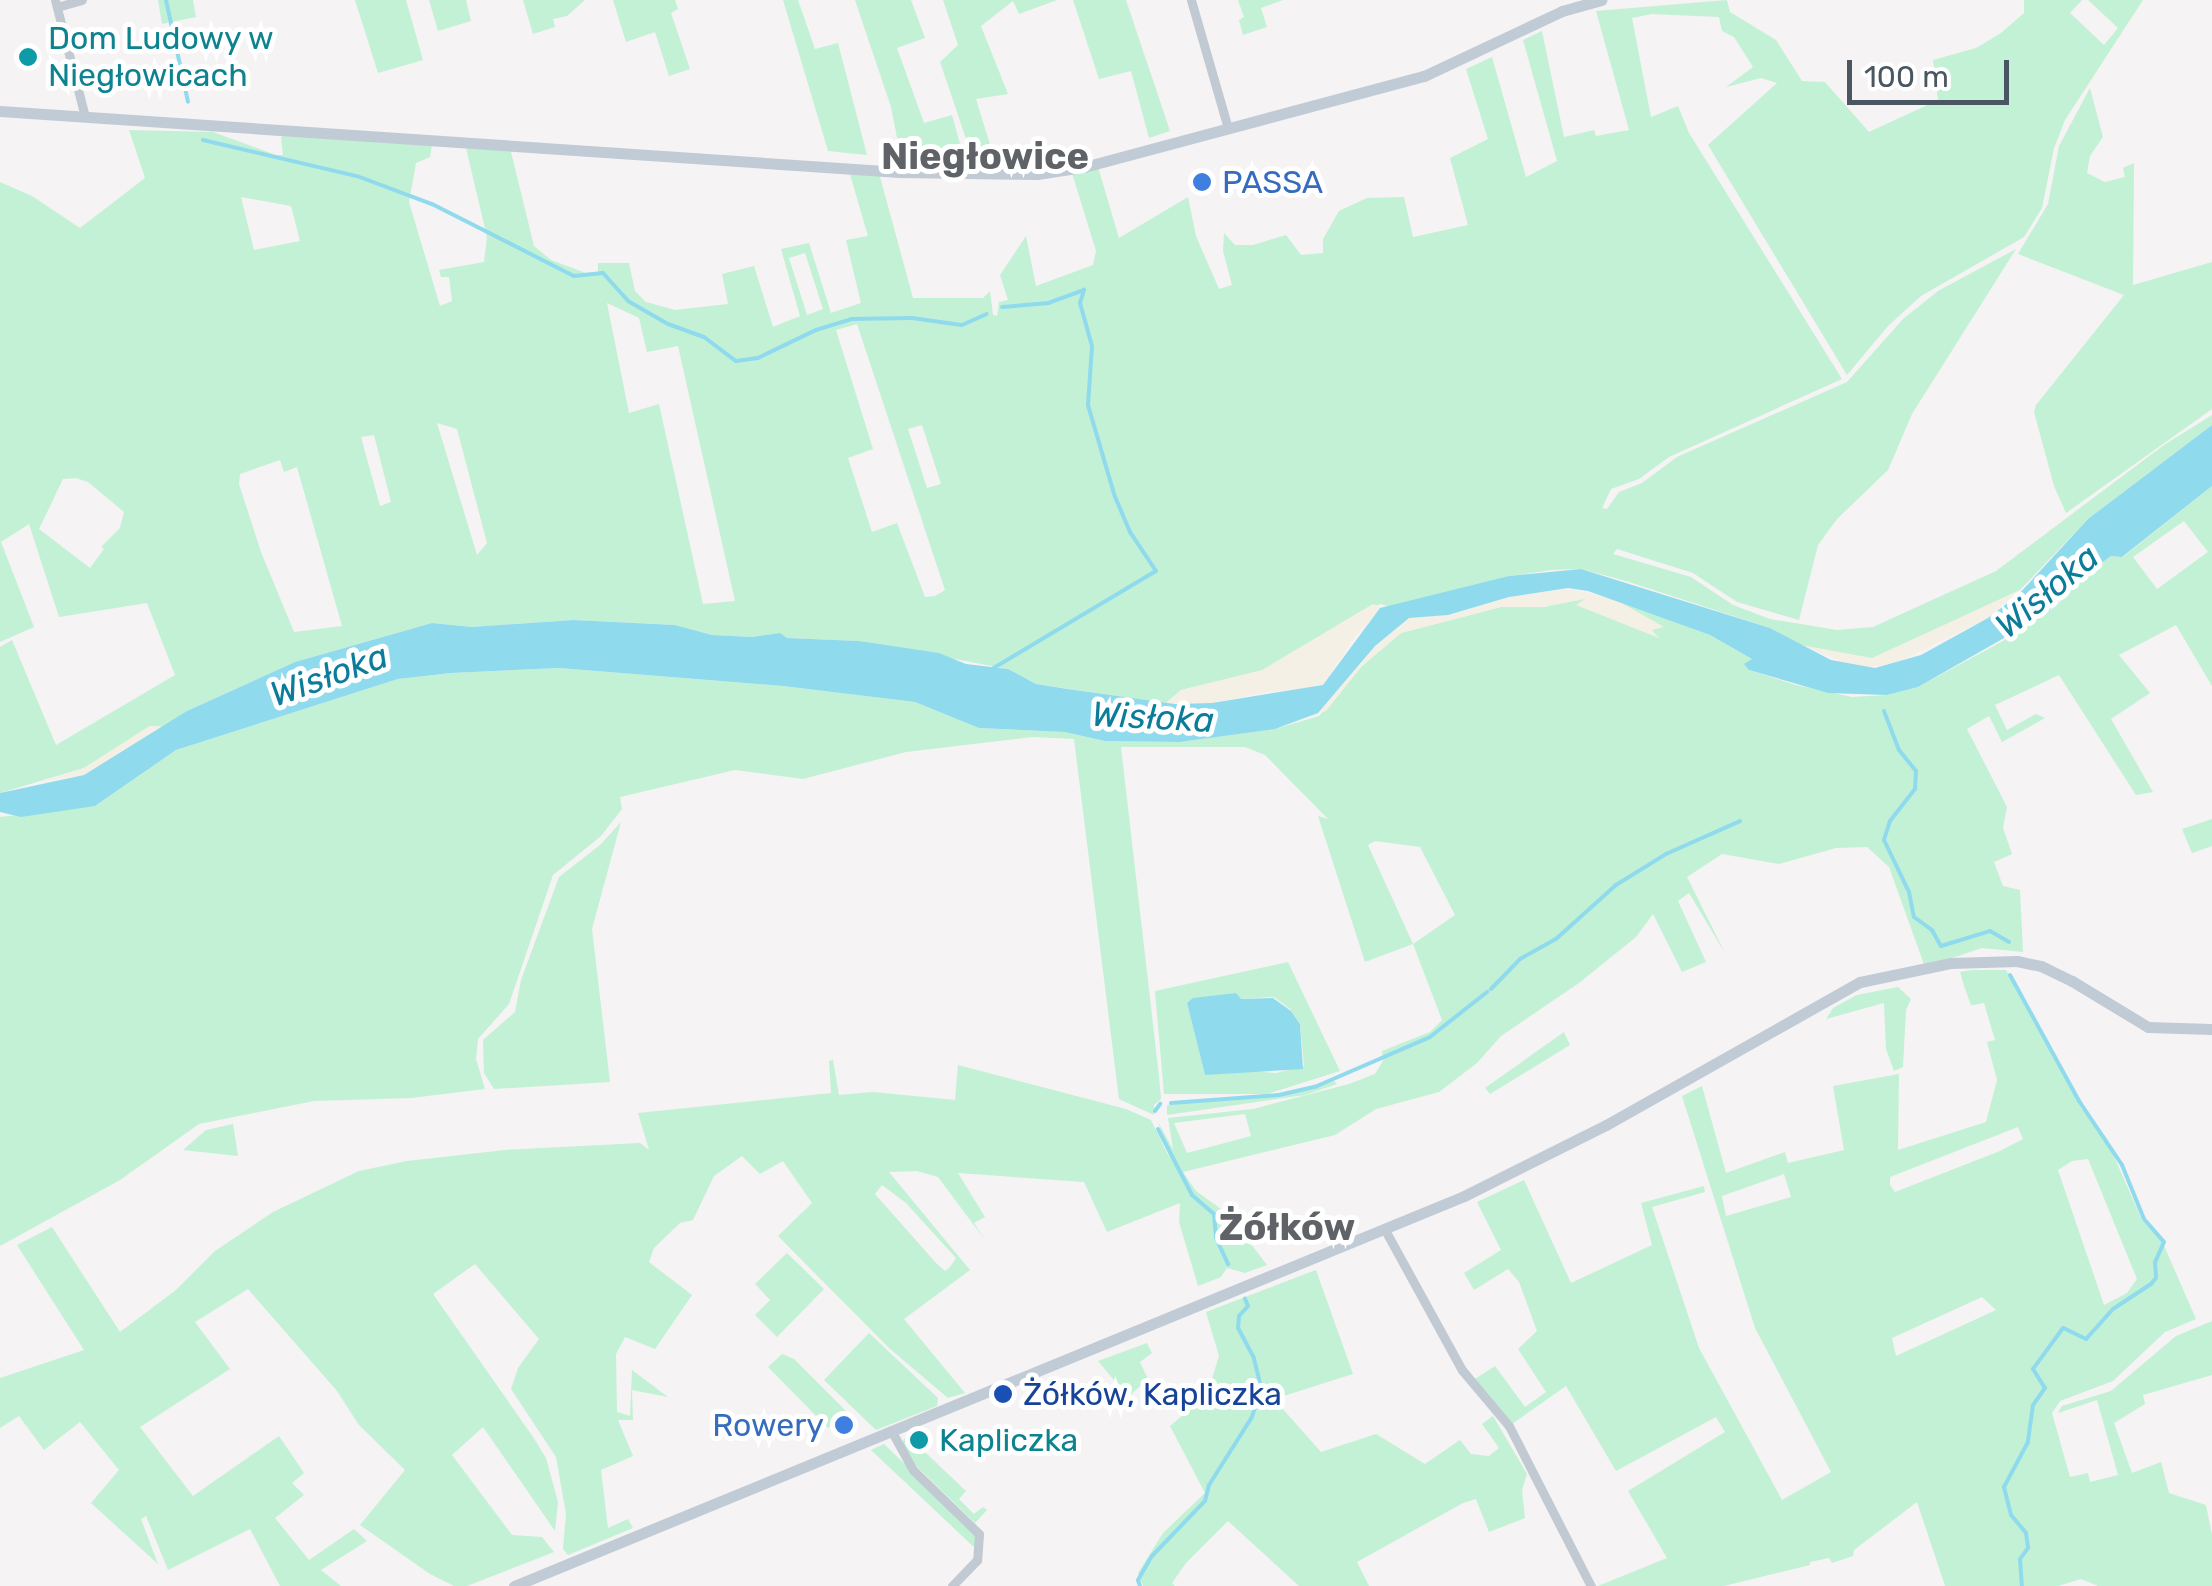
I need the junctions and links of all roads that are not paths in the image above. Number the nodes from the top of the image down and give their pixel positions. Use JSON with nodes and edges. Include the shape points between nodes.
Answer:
{"nodes":[{"id":1,"x":82,"y":0,"type":"edge"},
{"id":2,"x":1191,"y":0,"type":"edge"},
{"id":3,"x":1597,"y":1,"type":"edge"},
{"id":4,"x":56,"y":3,"type":"edge"},
{"id":5,"x":0,"y":110,"type":"edge"},
{"id":6,"x":84,"y":116,"type":"junction"},
{"id":7,"x":1226,"y":126,"type":"junction"},
{"id":8,"x":2212,"y":1029,"type":"edge"},
{"id":9,"x":1384,"y":1230,"type":"junction"},
{"id":10,"x":891,"y":1430,"type":"junction"},
{"id":11,"x":514,"y":1586,"type":"edge"},
{"id":12,"x":952,"y":1586,"type":"edge"},
{"id":13,"x":1591,"y":1586,"type":"edge"}],
"edges":[{"from":1,"to":4,"type":"street"},
{"from":2,"to":7,"type":"street"},
{"from":3,"to":7,"type":"main road","via":[[1424,76]]},
{"from":4,"to":6,"type":"street"},
{"from":5,"to":6,"type":"main road"},
{"from":6,"to":7,"type":"main road","via":[[987,176],[1084,166]]},
{"from":8,"to":9,"type":"main road","via":[[2148,1026],[2041,966],[2003,960],[1930,966],[1860,982],[1526,1167]]},
{"from":9,"to":10,"type":"main road"},
{"from":9,"to":13,"type":"street","via":[[1462,1370],[1509,1426]]},
{"from":10,"to":11,"type":"main road"},
{"from":10,"to":12,"type":"street","via":[[913,1470],[979,1534],[977,1560]]}]}
